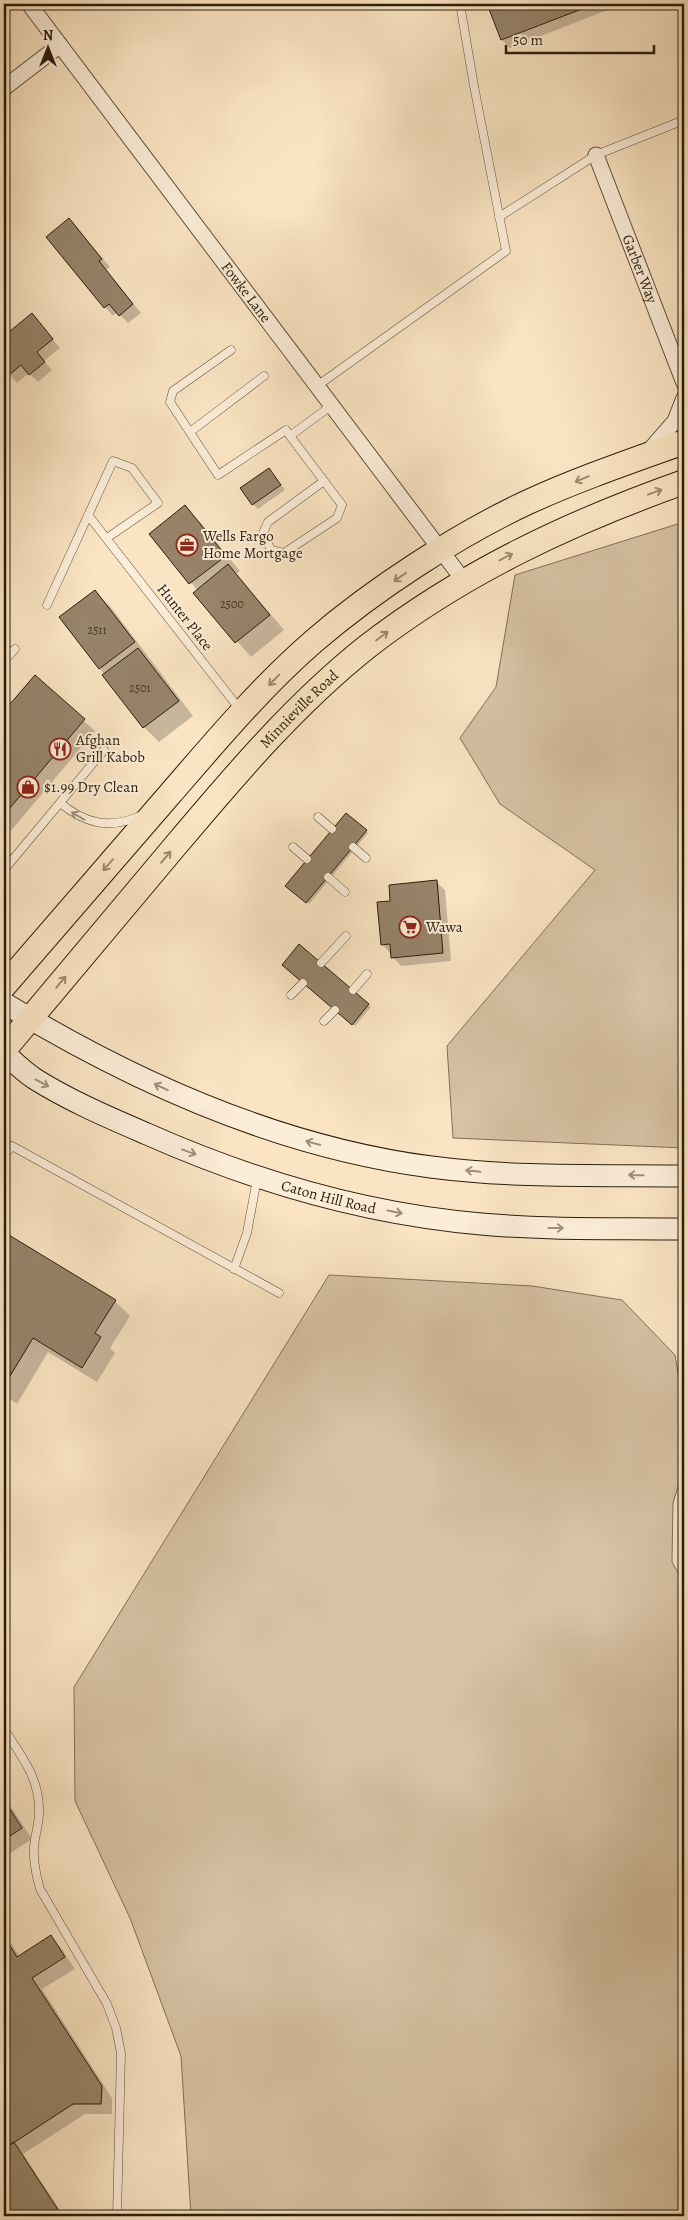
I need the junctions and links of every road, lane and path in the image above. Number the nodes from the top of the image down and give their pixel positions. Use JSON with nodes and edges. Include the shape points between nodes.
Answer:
{"nodes":[{"id":1,"x":29,"y":4,"type":"edge"},
{"id":2,"x":460,"y":4,"type":"edge"},
{"id":3,"x":60,"y":45,"type":"junction"},
{"id":4,"x":4,"y":88,"type":"edge"},
{"id":5,"x":684,"y":120,"type":"edge"},
{"id":6,"x":596,"y":155,"type":"junction"},
{"id":7,"x":499,"y":217,"type":"junction"},
{"id":8,"x":231,"y":350,"type":"dead end"},
{"id":9,"x":264,"y":376,"type":"dead end"},
{"id":10,"x":684,"y":383,"type":"edge"},
{"id":11,"x":317,"y":386,"type":"junction"},
{"id":12,"x":684,"y":398,"type":"edge"},
{"id":13,"x":332,"y":405,"type":"junction"},
{"id":14,"x":190,"y":432,"type":"junction"},
{"id":15,"x":290,"y":436,"type":"junction"},
{"id":16,"x":684,"y":442,"type":"edge"},
{"id":17,"x":645,"y":456,"type":"junction"},
{"id":18,"x":324,"y":481,"type":"junction"},
{"id":19,"x":684,"y":482,"type":"edge"},
{"id":20,"x":88,"y":515,"type":"junction"},
{"id":21,"x":107,"y":538,"type":"junction"},
{"id":22,"x":441,"y":551,"type":"junction"},
{"id":23,"x":464,"y":581,"type":"junction"},
{"id":24,"x":46,"y":605,"type":"dead end"},
{"id":25,"x":14,"y":649,"type":"dead end"},
{"id":26,"x":4,"y":661,"type":"edge"},
{"id":27,"x":242,"y":712,"type":"junction"},
{"id":28,"x":104,"y":750,"type":"dead end"},
{"id":29,"x":169,"y":795,"type":"junction"},
{"id":30,"x":60,"y":803,"type":"junction"},
{"id":31,"x":318,"y":817,"type":"dead end"},
{"id":32,"x":332,"y":829,"type":"dead end"},
{"id":33,"x":353,"y":846,"type":"dead end"},
{"id":34,"x":293,"y":847,"type":"dead end"},
{"id":35,"x":366,"y":858,"type":"dead end"},
{"id":36,"x":307,"y":859,"type":"dead end"},
{"id":37,"x":4,"y":870,"type":"edge"},
{"id":38,"x":328,"y":877,"type":"dead end"},
{"id":39,"x":345,"y":892,"type":"dead end"},
{"id":40,"x":346,"y":936,"type":"dead end"},
{"id":41,"x":321,"y":963,"type":"dead end"},
{"id":42,"x":367,"y":974,"type":"dead end"},
{"id":43,"x":303,"y":982,"type":"dead end"},
{"id":44,"x":4,"y":986,"type":"edge"},
{"id":45,"x":353,"y":990,"type":"dead end"},
{"id":46,"x":291,"y":995,"type":"dead end"},
{"id":47,"x":4,"y":1003,"type":"edge"},
{"id":48,"x":335,"y":1010,"type":"dead end"},
{"id":49,"x":30,"y":1019,"type":"junction"},
{"id":50,"x":324,"y":1021,"type":"dead end"},
{"id":51,"x":4,"y":1052,"type":"edge"},
{"id":52,"x":4,"y":1156,"type":"edge"},
{"id":53,"x":684,"y":1176,"type":"edge"},
{"id":54,"x":258,"y":1177,"type":"junction"},
{"id":55,"x":684,"y":1228,"type":"edge"},
{"id":56,"x":234,"y":1268,"type":"junction"},
{"id":57,"x":279,"y":1293,"type":"dead end"},
{"id":58,"x":4,"y":1729,"type":"edge"},
{"id":59,"x":117,"y":2216,"type":"edge"}],
"edges":[{"from":1,"to":3,"type":"street","name":"Fowke Lane"},
{"from":2,"to":7,"type":"lane"},
{"from":3,"to":4,"type":"street"},
{"from":3,"to":11,"type":"street","name":"Fowke Lane"},
{"from":5,"to":6,"type":"lane"},
{"from":6,"to":7,"type":"lane"},
{"from":6,"to":10,"type":"street","name":"Garber Way"},
{"from":7,"to":11,"type":"lane","via":[[506,251]]},
{"from":8,"to":14,"type":"lane","via":[[173,391],[170,402]]},
{"from":9,"to":14,"type":"lane"},
{"from":11,"to":13,"type":"street","name":"Fowke Lane"},
{"from":12,"to":17,"type":"street","via":[[672,425]]},
{"from":13,"to":15,"type":"lane"},
{"from":13,"to":22,"type":"street","name":"Fowke Lane"},
{"from":14,"to":15,"type":"lane","via":[[218,475],[286,430]]},
{"from":15,"to":18,"type":"lane"},
{"from":16,"to":17,"type":"main road"},
{"from":17,"to":22,"type":"main road","one_way":true,"via":[[526,503]]},
{"from":18,"to":18,"type":"lane","via":[[342,505],[337,518],[284,553],[271,550],[263,534],[268,522]]},
{"from":23,"to":19,"type":"main road","name":"Minnieville Road","one_way":true,"via":[[501,559],[576,523]]},
{"from":20,"to":21,"type":"lane","name":"Hunter Place"},
{"from":20,"to":21,"type":"lane","via":[[113,461],[132,468],[158,504]]},
{"from":20,"to":24,"type":"lane"},
{"from":21,"to":27,"type":"lane","name":"Hunter Place"},
{"from":22,"to":23,"type":"street","name":"Fowke Lane"},
{"from":22,"to":27,"type":"main road","one_way":true,"via":[[336,623]]},
{"from":49,"to":23,"type":"main road","name":"Minnieville Road","one_way":true,"via":[[204,811],[276,732],[367,647]]},
{"from":25,"to":26,"type":"lane"},
{"from":27,"to":29,"type":"main road"},
{"from":28,"to":30,"type":"lane"},
{"from":29,"to":30,"type":"lane","one_way":true,"via":[[157,807],[121,822],[86,820]]},
{"from":29,"to":44,"type":"main road","one_way":true},
{"from":30,"to":37,"type":"lane"},
{"from":31,"to":32,"type":"lane"},
{"from":33,"to":35,"type":"lane"},
{"from":34,"to":36,"type":"lane"},
{"from":38,"to":39,"type":"lane"},
{"from":40,"to":41,"type":"lane"},
{"from":42,"to":45,"type":"lane"},
{"from":43,"to":46,"type":"lane"},
{"from":47,"to":49,"type":"main road"},
{"from":48,"to":50,"type":"lane"},
{"from":49,"to":51,"type":"main road","name":"Minnieville Road"},
{"from":53,"to":49,"type":"main road","one_way":true,"via":[[496,1173],[431,1167],[352,1153],[288,1136],[195,1102]]},
{"from":51,"to":54,"type":"main road","name":"Caton Hill Road","one_way":true,"via":[[35,1079],[112,1119],[180,1149]]},
{"from":52,"to":56,"type":"lane","via":[[12,1146]]},
{"from":54,"to":55,"type":"main road","name":"Caton Hill Road","one_way":true,"via":[[335,1200],[414,1216],[471,1223],[547,1228]]},
{"from":54,"to":56,"type":"lane","via":[[247,1233]]},
{"from":56,"to":57,"type":"lane"},
{"from":58,"to":59,"type":"lane","via":[[30,1770],[37,1789],[40,1810],[34,1869],[40,1889],[107,2004],[116,2028],[121,2053]]}]}
